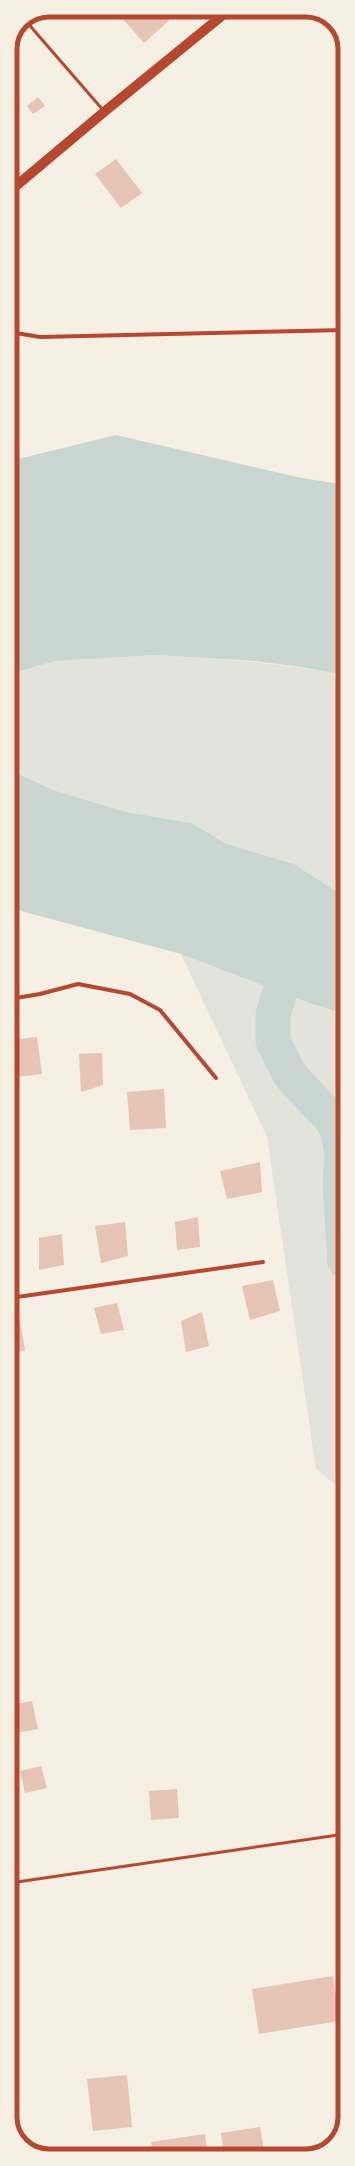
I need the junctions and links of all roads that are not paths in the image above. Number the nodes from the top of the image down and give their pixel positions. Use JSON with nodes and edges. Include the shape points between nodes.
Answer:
{"nodes":[{"id":1,"x":220,"y":17,"type":"edge"},
{"id":2,"x":28,"y":24,"type":"edge"},
{"id":3,"x":104,"y":112,"type":"junction"},
{"id":4,"x":17,"y":186,"type":"edge"},
{"id":5,"x":338,"y":330,"type":"edge"},
{"id":6,"x":17,"y":333,"type":"edge"},
{"id":7,"x":17,"y":998,"type":"edge"},
{"id":8,"x":216,"y":1078,"type":"dead end"},
{"id":9,"x":263,"y":1262,"type":"dead end"},
{"id":10,"x":17,"y":1297,"type":"edge"},
{"id":11,"x":338,"y":1835,"type":"edge"},
{"id":12,"x":17,"y":1882,"type":"edge"}],
"edges":[{"from":1,"to":3,"type":"main road"},
{"from":2,"to":3,"type":"lane"},
{"from":3,"to":4,"type":"main road"},
{"from":5,"to":6,"type":"street","via":[[40,336]]},
{"from":7,"to":8,"type":"street","via":[[78,984],[130,994],[160,1010]]},
{"from":9,"to":10,"type":"street"},
{"from":11,"to":12,"type":"lane"}]}
